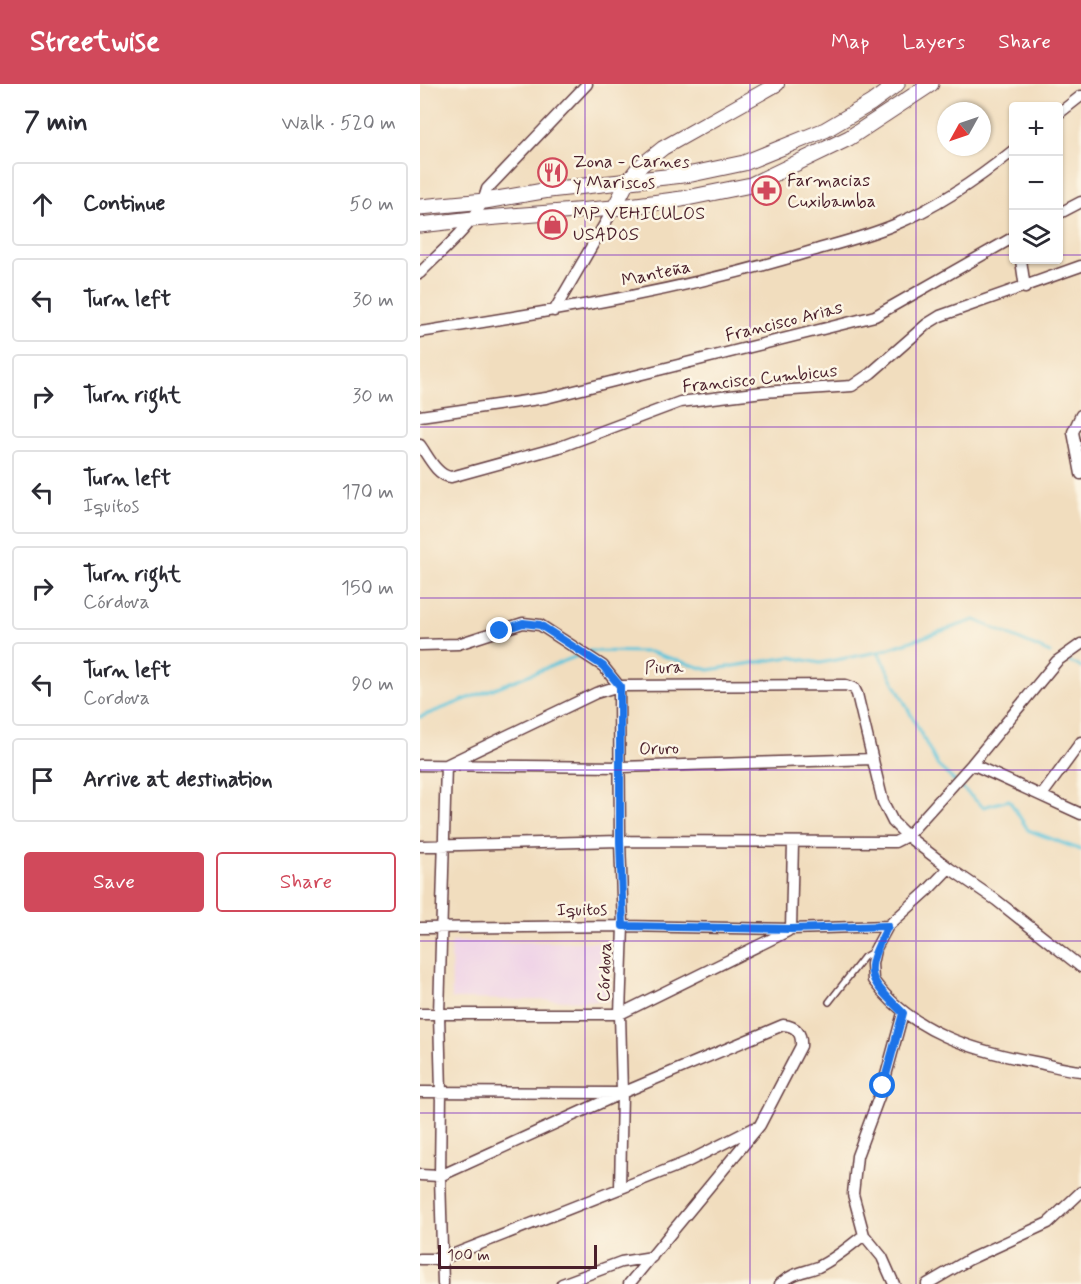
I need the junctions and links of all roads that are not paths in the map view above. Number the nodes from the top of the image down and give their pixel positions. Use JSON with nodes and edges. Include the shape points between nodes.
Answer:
{"nodes":[{"id":1,"x":587,"y":84,"type":"edge"},
{"id":2,"x":777,"y":84,"type":"edge"},
{"id":3,"x":897,"y":84,"type":"edge"},
{"id":4,"x":930,"y":84,"type":"edge"},
{"id":5,"x":1081,"y":96,"type":"edge"},
{"id":6,"x":1063,"y":111,"type":"edge"},
{"id":7,"x":1009,"y":154,"type":"edge"},
{"id":8,"x":628,"y":181,"type":"junction"},
{"id":9,"x":485,"y":201,"type":"junction"},
{"id":10,"x":1081,"y":202,"type":"edge"},
{"id":11,"x":420,"y":207,"type":"edge"},
{"id":12,"x":614,"y":208,"type":"junction"},
{"id":13,"x":1063,"y":212,"type":"edge"},
{"id":14,"x":473,"y":219,"type":"junction"},
{"id":15,"x":420,"y":225,"type":"edge"},
{"id":16,"x":1009,"y":240,"type":"edge"},
{"id":17,"x":1022,"y":264,"type":"edge"},
{"id":18,"x":1081,"y":266,"type":"edge"},
{"id":19,"x":420,"y":273,"type":"edge"},
{"id":20,"x":1025,"y":288,"type":"junction"},
{"id":21,"x":554,"y":311,"type":"junction"},
{"id":22,"x":420,"y":332,"type":"edge"},
{"id":23,"x":1081,"y":415,"type":"edge"},
{"id":24,"x":420,"y":416,"type":"edge"},
{"id":25,"x":420,"y":445,"type":"edge"},
{"id":26,"x":1081,"y":474,"type":"edge"},
{"id":27,"x":1081,"y":644,"type":"edge"},
{"id":28,"x":420,"y":645,"type":"edge"},
{"id":29,"x":620,"y":686,"type":"junction"},
{"id":30,"x":1081,"y":742,"type":"edge"},
{"id":31,"x":873,"y":759,"type":"junction"},
{"id":32,"x":972,"y":764,"type":"junction"},
{"id":33,"x":420,"y":765,"type":"edge"},
{"id":34,"x":446,"y":765,"type":"junction"},
{"id":35,"x":621,"y":767,"type":"junction"},
{"id":36,"x":1042,"y":795,"type":"junction"},
{"id":37,"x":1081,"y":814,"type":"edge"},
{"id":38,"x":907,"y":836,"type":"junction"},
{"id":39,"x":620,"y":841,"type":"junction"},
{"id":40,"x":792,"y":843,"type":"junction"},
{"id":41,"x":420,"y":846,"type":"edge"},
{"id":42,"x":445,"y":847,"type":"junction"},
{"id":43,"x":949,"y":868,"type":"junction"},
{"id":44,"x":623,"y":926,"type":"junction"},
{"id":45,"x":888,"y":926,"type":"junction"},
{"id":46,"x":420,"y":928,"type":"edge"},
{"id":47,"x":442,"y":928,"type":"junction"},
{"id":48,"x":791,"y":929,"type":"junction"},
{"id":49,"x":875,"y":950,"type":"junction"},
{"id":50,"x":1081,"y":968,"type":"edge"},
{"id":51,"x":830,"y":1002,"type":"dead end"},
{"id":52,"x":903,"y":1013,"type":"junction"},
{"id":53,"x":420,"y":1014,"type":"edge"},
{"id":54,"x":440,"y":1014,"type":"junction"},
{"id":55,"x":621,"y":1014,"type":"junction"},
{"id":56,"x":1081,"y":1071,"type":"edge"},
{"id":57,"x":420,"y":1092,"type":"edge"},
{"id":58,"x":441,"y":1092,"type":"junction"},
{"id":59,"x":622,"y":1092,"type":"junction"},
{"id":60,"x":759,"y":1125,"type":"junction"},
{"id":61,"x":420,"y":1175,"type":"edge"},
{"id":62,"x":440,"y":1176,"type":"junction"},
{"id":63,"x":620,"y":1188,"type":"junction"},
{"id":64,"x":1081,"y":1192,"type":"edge"},
{"id":65,"x":864,"y":1235,"type":"junction"},
{"id":66,"x":652,"y":1257,"type":"junction"},
{"id":67,"x":420,"y":1259,"type":"edge"},
{"id":68,"x":442,"y":1259,"type":"junction"},
{"id":69,"x":443,"y":1284,"type":"edge"},
{"id":70,"x":562,"y":1284,"type":"edge"},
{"id":71,"x":629,"y":1284,"type":"edge"},
{"id":72,"x":780,"y":1284,"type":"edge"},
{"id":73,"x":894,"y":1284,"type":"edge"},
{"id":74,"x":927,"y":1284,"type":"edge"}],
"edges":[{"from":1,"to":9,"type":"street","via":[[487,189]]},
{"from":2,"to":8,"type":"street","via":[[663,148]]},
{"from":3,"to":8,"type":"main road","via":[[825,130],[744,164]]},
{"from":4,"to":12,"type":"main road","via":[[849,138],[751,185]]},
{"from":5,"to":6,"type":"street"},
{"from":7,"to":21,"type":"street","name":"Manteña","via":[[894,226],[750,270]]},
{"from":8,"to":9,"type":"main road"},
{"from":8,"to":12,"type":"street"},
{"from":9,"to":11,"type":"main road"},
{"from":9,"to":14,"type":"street"},
{"from":10,"to":13,"type":"street"},
{"from":12,"to":14,"type":"main road"},
{"from":12,"to":21,"type":"street"},
{"from":14,"to":15,"type":"main road"},
{"from":14,"to":19,"type":"street"},
{"from":16,"to":24,"type":"street","name":"Francisco Arias","via":[[875,316],[546,398]]},
{"from":17,"to":20,"type":"street"},
{"from":18,"to":20,"type":"street","name":"Francisco Cumbicus"},
{"from":20,"to":25,"type":"street","name":"Francisco Cumbicus","via":[[940,316],[852,386],[680,402],[560,447],[451,477],[439,471]]},
{"from":21,"to":22,"type":"street","name":"Manteña"},
{"from":23,"to":26,"type":"street","via":[[1073,432]]},
{"from":27,"to":32,"type":"street","via":[[1057,661]]},
{"from":28,"to":29,"type":"street","via":[[458,644],[523,623],[540,625],[603,666]]},
{"from":29,"to":31,"type":"street","name":"Piura","via":[[846,684],[857,694]]},
{"from":29,"to":34,"type":"street","name":"Piura","via":[[596,693]]},
{"from":29,"to":35,"type":"street","name":"Córdova"},
{"from":30,"to":36,"type":"street"},
{"from":31,"to":35,"type":"street","name":"Oruro"},
{"from":31,"to":38,"type":"street","via":[[883,802],[893,822]]},
{"from":32,"to":36,"type":"street"},
{"from":32,"to":38,"type":"street"},
{"from":33,"to":34,"type":"street","name":"Piura"},
{"from":34,"to":35,"type":"street","name":"Oruro"},
{"from":34,"to":42,"type":"street"},
{"from":35,"to":39,"type":"street","name":"Córdova"},
{"from":36,"to":37,"type":"street"},
{"from":38,"to":40,"type":"street","via":[[879,844]]},
{"from":38,"to":43,"type":"street"},
{"from":39,"to":40,"type":"street"},
{"from":39,"to":42,"type":"street"},
{"from":39,"to":44,"type":"street","name":"Córdova"},
{"from":40,"to":48,"type":"street"},
{"from":41,"to":42,"type":"street"},
{"from":42,"to":47,"type":"street"},
{"from":43,"to":45,"type":"street"},
{"from":43,"to":50,"type":"street","via":[[1024,921]]},
{"from":44,"to":47,"type":"street","name":"Iquitos"},
{"from":44,"to":48,"type":"street","name":"Iquitos"},
{"from":44,"to":55,"type":"street","name":"Córdova"},
{"from":45,"to":48,"type":"street","name":"Iquitos"},
{"from":45,"to":49,"type":"street"},
{"from":46,"to":47,"type":"street","name":"Iquitos"},
{"from":47,"to":54,"type":"street"},
{"from":48,"to":55,"type":"street"},
{"from":49,"to":51,"type":"lane","via":[[864,957]]},
{"from":49,"to":52,"type":"street","via":[[873,980]]},
{"from":52,"to":56,"type":"street","via":[[936,1034],[1002,1056]]},
{"from":52,"to":65,"type":"street","via":[[883,1086],[857,1156],[853,1194]]},
{"from":53,"to":54,"type":"street"},
{"from":54,"to":55,"type":"street"},
{"from":54,"to":58,"type":"street"},
{"from":55,"to":59,"type":"street","name":"Córdova"},
{"from":57,"to":58,"type":"street"},
{"from":58,"to":59,"type":"street"},
{"from":58,"to":62,"type":"street"},
{"from":59,"to":60,"type":"street","via":[[783,1025],[790,1026],[797,1030],[801,1046]]},
{"from":59,"to":62,"type":"street"},
{"from":59,"to":63,"type":"street","name":"Córdova"},
{"from":60,"to":63,"type":"street","via":[[687,1162]]},
{"from":60,"to":66,"type":"street"},
{"from":61,"to":62,"type":"street"},
{"from":62,"to":68,"type":"street"},
{"from":63,"to":68,"type":"street"},
{"from":64,"to":74,"type":"street","via":[[1048,1223]]},
{"from":65,"to":72,"type":"street","via":[[818,1267],[791,1275]]},
{"from":65,"to":73,"type":"street","via":[[882,1257]]},
{"from":66,"to":70,"type":"street","via":[[621,1262]]},
{"from":66,"to":71,"type":"street"},
{"from":67,"to":68,"type":"street"},
{"from":68,"to":69,"type":"street"}]}
